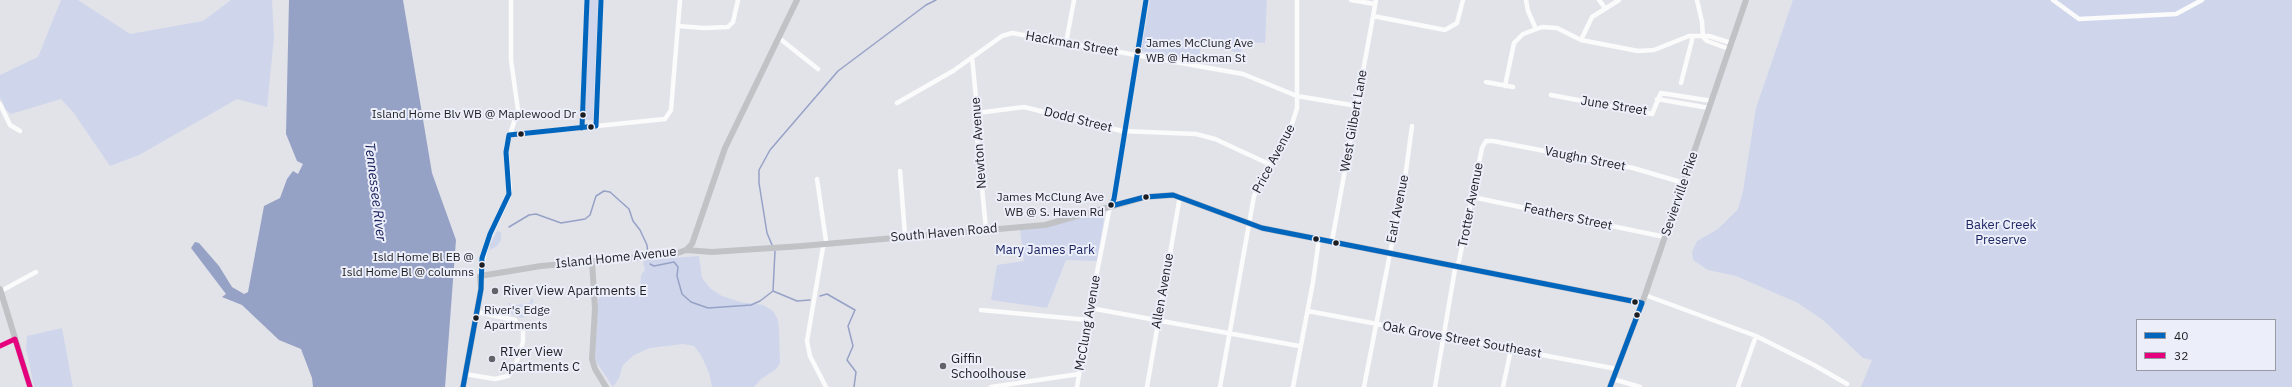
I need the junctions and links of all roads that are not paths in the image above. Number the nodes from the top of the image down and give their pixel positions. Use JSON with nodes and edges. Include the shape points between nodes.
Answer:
{"nodes":[{"id":1,"x":511,"y":0,"type":"edge"},
{"id":2,"x":587,"y":0,"type":"edge"},
{"id":3,"x":601,"y":0,"type":"edge"},
{"id":4,"x":680,"y":0,"type":"edge"},
{"id":5,"x":738,"y":0,"type":"edge"},
{"id":6,"x":797,"y":0,"type":"edge"},
{"id":7,"x":1074,"y":0,"type":"edge"},
{"id":8,"x":1146,"y":0,"type":"edge"},
{"id":9,"x":1297,"y":0,"type":"edge"},
{"id":10,"x":1351,"y":0,"type":"edge"},
{"id":11,"x":1464,"y":0,"type":"edge"},
{"id":12,"x":1526,"y":0,"type":"edge"},
{"id":13,"x":1599,"y":0,"type":"edge"},
{"id":14,"x":1619,"y":0,"type":"edge"},
{"id":15,"x":1697,"y":0,"type":"edge"},
{"id":16,"x":1746,"y":0,"type":"edge"},
{"id":17,"x":2053,"y":0,"type":"edge"},
{"id":18,"x":2202,"y":0,"type":"edge"},
{"id":19,"x":1375,"y":2,"type":"edge"},
{"id":20,"x":1605,"y":8,"type":"junction"},
{"id":21,"x":1373,"y":16,"type":"junction"},
{"id":22,"x":678,"y":26,"type":"junction"},
{"id":23,"x":1536,"y":29,"type":"junction"},
{"id":24,"x":1693,"y":36,"type":"junction"},
{"id":25,"x":1703,"y":37,"type":"junction"},
{"id":26,"x":779,"y":38,"type":"junction"},
{"id":27,"x":1581,"y":40,"type":"junction"},
{"id":28,"x":1066,"y":42,"type":"junction"},
{"id":29,"x":1730,"y":46,"type":"junction"},
{"id":30,"x":1136,"y":56,"type":"junction"},
{"id":31,"x":972,"y":57,"type":"junction"},
{"id":32,"x":818,"y":69,"type":"dead end"},
{"id":33,"x":1486,"y":82,"type":"dead end"},
{"id":34,"x":1681,"y":83,"type":"dead end"},
{"id":35,"x":1505,"y":86,"type":"junction"},
{"id":36,"x":1513,"y":87,"type":"dead end"},
{"id":37,"x":1551,"y":95,"type":"dead end"},
{"id":38,"x":1297,"y":96,"type":"junction"},
{"id":39,"x":1657,"y":99,"type":"junction"},
{"id":40,"x":1712,"y":101,"type":"junction"},
{"id":41,"x":897,"y":103,"type":"dead end"},
{"id":42,"x":0,"y":104,"type":"edge"},
{"id":43,"x":1356,"y":106,"type":"junction"},
{"id":44,"x":1709,"y":108,"type":"junction"},
{"id":45,"x":977,"y":113,"type":"junction"},
{"id":46,"x":596,"y":126,"type":"junction"},
{"id":47,"x":1412,"y":126,"type":"dead end"},
{"id":48,"x":582,"y":128,"type":"junction"},
{"id":49,"x":20,"y":131,"type":"dead end"},
{"id":50,"x":1124,"y":132,"type":"junction"},
{"id":51,"x":509,"y":135,"type":"junction"},
{"id":52,"x":1486,"y":141,"type":"joint"},
{"id":53,"x":1269,"y":164,"type":"junction"},
{"id":54,"x":900,"y":171,"type":"dead end"},
{"id":55,"x":817,"y":178,"type":"dead end"},
{"id":56,"x":1684,"y":183,"type":"junction"},
{"id":57,"x":1180,"y":196,"type":"junction"},
{"id":58,"x":1472,"y":197,"type":"junction"},
{"id":59,"x":1111,"y":206,"type":"junction"},
{"id":60,"x":1249,"y":224,"type":"junction"},
{"id":61,"x":986,"y":229,"type":"junction"},
{"id":62,"x":905,"y":235,"type":"junction"},
{"id":63,"x":1665,"y":237,"type":"junction"},
{"id":64,"x":1319,"y":239,"type":"junction"},
{"id":65,"x":1332,"y":241,"type":"junction"},
{"id":66,"x":825,"y":244,"type":"junction"},
{"id":67,"x":686,"y":250,"type":"junction"},
{"id":68,"x":1390,"y":252,"type":"junction"},
{"id":69,"x":592,"y":261,"type":"junction"},
{"id":70,"x":1457,"y":265,"type":"junction"},
{"id":71,"x":36,"y":272,"type":"dead end"},
{"id":72,"x":480,"y":276,"type":"junction"},
{"id":73,"x":0,"y":290,"type":"edge"},
{"id":74,"x":1644,"y":295,"type":"junction"},
{"id":75,"x":1642,"y":303,"type":"junction"},
{"id":76,"x":1090,"y":308,"type":"junction"},
{"id":77,"x":981,"y":310,"type":"dead end"},
{"id":78,"x":1308,"y":311,"type":"junction"},
{"id":79,"x":477,"y":312,"type":"junction"},
{"id":80,"x":1088,"y":320,"type":"junction"},
{"id":81,"x":1158,"y":322,"type":"junction"},
{"id":82,"x":1375,"y":324,"type":"junction"},
{"id":83,"x":1230,"y":334,"type":"junction"},
{"id":84,"x":1756,"y":336,"type":"junction"},
{"id":85,"x":1443,"y":337,"type":"junction"},
{"id":86,"x":15,"y":339,"type":"junction"},
{"id":87,"x":0,"y":346,"type":"edge"},
{"id":88,"x":1299,"y":346,"type":"junction"},
{"id":89,"x":1511,"y":349,"type":"junction"},
{"id":90,"x":1617,"y":369,"type":"junction"},
{"id":91,"x":465,"y":374,"type":"junction"},
{"id":92,"x":1079,"y":374,"type":"junction"},
{"id":93,"x":1613,"y":379,"type":"junction"},
{"id":94,"x":1847,"y":384,"type":"dead end"},
{"id":95,"x":30,"y":387,"type":"edge"},
{"id":96,"x":463,"y":387,"type":"edge"},
{"id":97,"x":606,"y":387,"type":"edge"},
{"id":98,"x":826,"y":387,"type":"edge"},
{"id":99,"x":991,"y":387,"type":"edge"},
{"id":100,"x":1077,"y":387,"type":"edge"},
{"id":101,"x":1147,"y":387,"type":"edge"},
{"id":102,"x":1220,"y":387,"type":"edge"},
{"id":103,"x":1292,"y":387,"type":"edge"},
{"id":104,"x":1364,"y":387,"type":"edge"},
{"id":105,"x":1435,"y":387,"type":"edge"},
{"id":106,"x":1503,"y":387,"type":"edge"},
{"id":107,"x":1610,"y":387,"type":"edge"},
{"id":108,"x":1640,"y":387,"type":"edge"},
{"id":109,"x":1738,"y":387,"type":"edge"}],
"edges":[{"from":1,"to":51,"type":"street","via":[[511,60],[518,110],[516,122]]},
{"from":2,"to":48,"type":"street"},
{"from":3,"to":46,"type":"street"},
{"from":4,"to":22,"type":"street"},
{"from":5,"to":22,"type":"street","via":[[733,22],[728,27]]},
{"from":6,"to":26,"type":"street","name":"Island Home Avenue"},
{"from":7,"to":28,"type":"street"},
{"from":8,"to":30,"type":"street","name":"McClung Avenue"},
{"from":9,"to":38,"type":"street","name":"Price Avenue"},
{"from":10,"to":19,"type":"street"},
{"from":11,"to":21,"type":"street","via":[[1457,23],[1451,29]]},
{"from":12,"to":23,"type":"street"},
{"from":13,"to":20,"type":"street"},
{"from":14,"to":20,"type":"street"},
{"from":15,"to":25,"type":"street"},
{"from":16,"to":29,"type":"street","name":"Sevierville Pike"},
{"from":17,"to":18,"type":"street","via":[[2079,19],[2176,14]]},
{"from":19,"to":21,"type":"street","name":"West Gilbert Lane"},
{"from":20,"to":27,"type":"street","via":[[1592,17]]},
{"from":21,"to":43,"type":"street","name":"West Gilbert Lane"},
{"from":22,"to":46,"type":"street","via":[[669,115],[660,121]]},
{"from":23,"to":27,"type":"street","via":[[1557,28]]},
{"from":23,"to":35,"type":"street","via":[[1523,34],[1514,43]]},
{"from":24,"to":25,"type":"street"},
{"from":24,"to":27,"type":"street","via":[[1683,37],[1647,51]]},
{"from":24,"to":34,"type":"street"},
{"from":25,"to":29,"type":"street","via":[[1707,41]]},
{"from":26,"to":32,"type":"street"},
{"from":26,"to":67,"type":"street","name":"Island Home Avenue","via":[[725,148],[695,240]]},
{"from":28,"to":30,"type":"street","name":"Hackman Street"},
{"from":28,"to":31,"type":"street","name":"Hackman Street","via":[[1006,34]]},
{"from":29,"to":40,"type":"street","name":"Sevierville Pike"},
{"from":30,"to":38,"type":"street","name":"Hackman Street","via":[[1243,74]]},
{"from":30,"to":50,"type":"street","name":"McClung Avenue"},
{"from":31,"to":41,"type":"street","name":"Hackman Street","via":[[953,71]]},
{"from":31,"to":45,"type":"street","name":"Newton Avenue"},
{"from":33,"to":35,"type":"street"},
{"from":35,"to":36,"type":"street"},
{"from":37,"to":39,"type":"street","name":"June Street","via":[[1652,114]]},
{"from":38,"to":43,"type":"street","name":"Hackman Street"},
{"from":38,"to":53,"type":"street","name":"Price Avenue","via":[[1292,126],[1282,147]]},
{"from":39,"to":40,"type":"street","name":"June Street","via":[[1661,93]]},
{"from":39,"to":44,"type":"street"},
{"from":40,"to":44,"type":"street","name":"Sevierville Pike"},
{"from":42,"to":49,"type":"street","via":[[10,125]]},
{"from":43,"to":65,"type":"street","name":"West Gilbert Lane"},
{"from":44,"to":56,"type":"street","name":"Sevierville Pike"},
{"from":45,"to":50,"type":"street","name":"Dodd Street","via":[[1024,107]]},
{"from":45,"to":61,"type":"street","name":"Newton Avenue","via":[[976,126]]},
{"from":46,"to":48,"type":"street"},
{"from":47,"to":68,"type":"street","name":"Earl Avenue"},
{"from":48,"to":51,"type":"street"},
{"from":50,"to":53,"type":"street","name":"Dodd Street","via":[[1196,134],[1215,139]]},
{"from":50,"to":59,"type":"street","name":"McClung Avenue"},
{"from":51,"to":72,"type":"street","via":[[506,152],[509,194],[485,246]]},
{"from":52,"to":56,"type":"street","name":"Vaughn Street","via":[[1633,168]]},
{"from":52,"to":58,"type":"street","name":"Trotter Avenue","via":[[1482,148]]},
{"from":53,"to":60,"type":"street","name":"Price Avenue","via":[[1254,196]]},
{"from":54,"to":62,"type":"street"},
{"from":55,"to":66,"type":"street"},
{"from":56,"to":63,"type":"street","name":"Sevierville Pike"},
{"from":57,"to":59,"type":"street","name":"South Haven Road","via":[[1158,195]]},
{"from":57,"to":60,"type":"street","name":"South Haven Road"},
{"from":57,"to":81,"type":"street","name":"Allen Avenue"},
{"from":58,"to":63,"type":"street","name":"Feathers Street"},
{"from":58,"to":70,"type":"street","name":"Trotter Avenue"},
{"from":59,"to":61,"type":"street","name":"South Haven Road","via":[[1045,224]]},
{"from":59,"to":76,"type":"street","name":"McClung Avenue"},
{"from":60,"to":64,"type":"street","name":"South Haven Road"},
{"from":60,"to":83,"type":"street","name":"Price Avenue"},
{"from":61,"to":62,"type":"street","name":"South Haven Road"},
{"from":62,"to":66,"type":"street","name":"South Haven Road"},
{"from":63,"to":74,"type":"street","name":"Sevierville Pike"},
{"from":64,"to":65,"type":"street","name":"South Haven Road"},
{"from":64,"to":78,"type":"street"},
{"from":65,"to":68,"type":"street","name":"South Haven Road"},
{"from":66,"to":67,"type":"street","name":"South Haven Road","via":[[712,252]]},
{"from":66,"to":98,"type":"street","via":[[807,341],[810,356]]},
{"from":67,"to":69,"type":"street","name":"Island Home Avenue","via":[[665,256]]},
{"from":68,"to":70,"type":"street","name":"South Haven Road"},
{"from":68,"to":82,"type":"street","name":"Earl Avenue"},
{"from":69,"to":72,"type":"street","name":"Island Home Avenue","via":[[532,267]]},
{"from":69,"to":97,"type":"street","via":[[595,309],[592,359],[597,374]]},
{"from":70,"to":75,"type":"street","name":"South Haven Road"},
{"from":70,"to":85,"type":"street","name":"Trotter Avenue"},
{"from":71,"to":73,"type":"street"},
{"from":72,"to":79,"type":"street","via":[[481,289]]},
{"from":73,"to":86,"type":"street"},
{"from":74,"to":75,"type":"street","name":"Sevierville Pike"},
{"from":74,"to":84,"type":"street"},
{"from":75,"to":90,"type":"street","name":"Sevierville Pike"},
{"from":76,"to":80,"type":"street","name":"McClung Avenue"},
{"from":76,"to":81,"type":"street"},
{"from":77,"to":80,"type":"street"},
{"from":78,"to":82,"type":"street","name":"Oak Grove Street Southeast"},
{"from":78,"to":88,"type":"street"},
{"from":79,"to":91,"type":"street"},
{"from":79,"to":91,"type":"street","via":[[515,320],[523,331],[523,342],[515,367],[508,376],[496,379]]},
{"from":80,"to":92,"type":"street","name":"McClung Avenue"},
{"from":81,"to":83,"type":"street"},
{"from":81,"to":101,"type":"street","name":"Allen Avenue"},
{"from":82,"to":85,"type":"street","name":"Oak Grove Street Southeast"},
{"from":82,"to":104,"type":"street","name":"Earl Avenue"},
{"from":83,"to":88,"type":"street"},
{"from":83,"to":102,"type":"street","name":"Price Avenue"},
{"from":84,"to":94,"type":"street"},
{"from":84,"to":109,"type":"street"},
{"from":85,"to":89,"type":"street","name":"Oak Grove Street Southeast"},
{"from":85,"to":105,"type":"street","name":"Trotter Avenue"},
{"from":86,"to":87,"type":"street"},
{"from":86,"to":95,"type":"street"},
{"from":88,"to":103,"type":"street"},
{"from":89,"to":90,"type":"street","name":"Oak Grove Street Southeast"},
{"from":89,"to":106,"type":"street"},
{"from":90,"to":93,"type":"street","name":"Sevierville Pike"},
{"from":91,"to":96,"type":"street"},
{"from":92,"to":99,"type":"street"},
{"from":92,"to":100,"type":"street","name":"McClung Avenue"},
{"from":93,"to":107,"type":"street","name":"Sevierville Pike"},
{"from":93,"to":108,"type":"street"}]}
